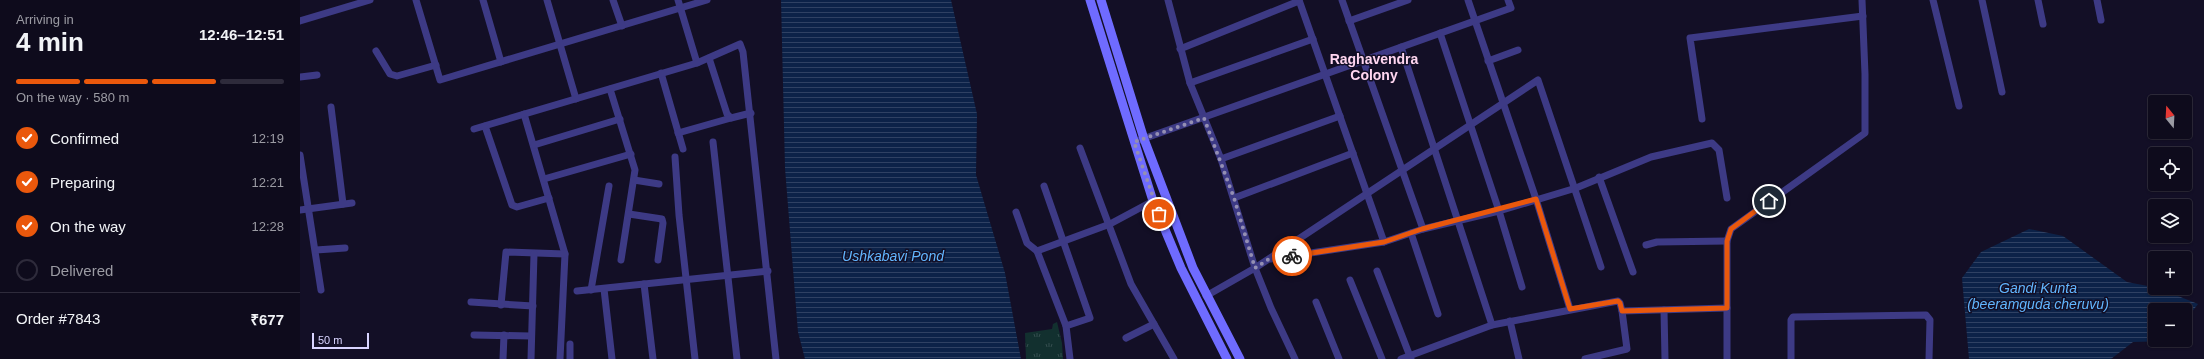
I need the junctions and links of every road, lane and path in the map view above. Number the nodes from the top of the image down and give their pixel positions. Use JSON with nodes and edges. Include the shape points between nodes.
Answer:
{"nodes":[{"id":1,"x":370,"y":0,"type":"edge"},
{"id":2,"x":416,"y":0,"type":"edge"},
{"id":3,"x":483,"y":0,"type":"edge"},
{"id":4,"x":547,"y":0,"type":"edge"},
{"id":5,"x":613,"y":0,"type":"edge"},
{"id":6,"x":678,"y":0,"type":"edge"},
{"id":7,"x":707,"y":0,"type":"edge"},
{"id":8,"x":1090,"y":0,"type":"edge"},
{"id":9,"x":1101,"y":0,"type":"edge"},
{"id":10,"x":1168,"y":0,"type":"edge"},
{"id":11,"x":1299,"y":0,"type":"edge"},
{"id":12,"x":1342,"y":0,"type":"edge"},
{"id":13,"x":1408,"y":0,"type":"edge"},
{"id":14,"x":1468,"y":0,"type":"edge"},
{"id":15,"x":1508,"y":0,"type":"edge"},
{"id":16,"x":1862,"y":0,"type":"edge"},
{"id":17,"x":1933,"y":0,"type":"edge"},
{"id":18,"x":1982,"y":0,"type":"edge"},
{"id":19,"x":2038,"y":0,"type":"edge"},
{"id":20,"x":2097,"y":0,"type":"edge"},
{"id":21,"x":681,"y":9,"type":"junction"},
{"id":22,"x":1862,"y":16,"type":"junction"},
{"id":23,"x":2101,"y":20,"type":"dead end"},
{"id":24,"x":300,"y":21,"type":"edge"},
{"id":25,"x":1349,"y":21,"type":"junction"},
{"id":26,"x":1475,"y":21,"type":"junction"},
{"id":27,"x":2043,"y":24,"type":"dead end"},
{"id":28,"x":622,"y":26,"type":"junction"},
{"id":29,"x":1440,"y":33,"type":"junction"},
{"id":30,"x":1313,"y":39,"type":"junction"},
{"id":31,"x":560,"y":44,"type":"junction"},
{"id":32,"x":1401,"y":47,"type":"junction"},
{"id":33,"x":1180,"y":49,"type":"junction"},
{"id":34,"x":1518,"y":50,"type":"dead end"},
{"id":35,"x":376,"y":51,"type":"dead end"},
{"id":36,"x":709,"y":58,"type":"junction"},
{"id":37,"x":1363,"y":61,"type":"junction"},
{"id":38,"x":1488,"y":61,"type":"junction"},
{"id":39,"x":501,"y":62,"type":"junction"},
{"id":40,"x":697,"y":63,"type":"junction"},
{"id":41,"x":436,"y":65,"type":"junction"},
{"id":42,"x":317,"y":74,"type":"dead end"},
{"id":43,"x":661,"y":74,"type":"junction"},
{"id":44,"x":1325,"y":74,"type":"junction"},
{"id":45,"x":300,"y":77,"type":"edge"},
{"id":46,"x":1190,"y":83,"type":"junction"},
{"id":47,"x":610,"y":89,"type":"junction"},
{"id":48,"x":2002,"y":92,"type":"dead end"},
{"id":49,"x":576,"y":99,"type":"junction"},
{"id":50,"x":1502,"y":103,"type":"junction"},
{"id":51,"x":1958,"y":106,"type":"dead end"},
{"id":52,"x":331,"y":107,"type":"dead end"},
{"id":53,"x":751,"y":113,"type":"junction"},
{"id":54,"x":524,"y":114,"type":"junction"},
{"id":55,"x":1340,"y":116,"type":"junction"},
{"id":56,"x":731,"y":118,"type":"junction"},
{"id":57,"x":1204,"y":118,"type":"junction"},
{"id":58,"x":620,"y":119,"type":"junction"},
{"id":59,"x":1702,"y":119,"type":"dead end"},
{"id":60,"x":1470,"y":125,"type":"junction"},
{"id":61,"x":486,"y":126,"type":"junction"},
{"id":62,"x":474,"y":129,"type":"dead end"},
{"id":63,"x":678,"y":133,"type":"junction"},
{"id":64,"x":1144,"y":138,"type":"junction"},
{"id":65,"x":714,"y":142,"type":"dead end"},
{"id":66,"x":1134,"y":142,"type":"junction"},
{"id":67,"x":534,"y":145,"type":"junction"},
{"id":68,"x":683,"y":148,"type":"dead end"},
{"id":69,"x":1080,"y":148,"type":"dead end"},
{"id":70,"x":1435,"y":148,"type":"junction"},
{"id":71,"x":1353,"y":153,"type":"junction"},
{"id":72,"x":631,"y":154,"type":"junction"},
{"id":73,"x":300,"y":155,"type":"edge"},
{"id":74,"x":675,"y":157,"type":"dead end"},
{"id":75,"x":1221,"y":158,"type":"junction"},
{"id":76,"x":1402,"y":170,"type":"junction"},
{"id":77,"x":1599,"y":177,"type":"junction"},
{"id":78,"x":544,"y":179,"type":"junction"},
{"id":79,"x":634,"y":180,"type":"junction"},
{"id":80,"x":659,"y":184,"type":"dead end"},
{"id":81,"x":609,"y":186,"type":"dead end"},
{"id":82,"x":1044,"y":186,"type":"dead end"},
{"id":83,"x":1576,"y":188,"type":"junction"},
{"id":84,"x":1367,"y":194,"type":"junction"},
{"id":85,"x":549,"y":198,"type":"junction"},
{"id":86,"x":1234,"y":198,"type":"junction"},
{"id":87,"x":1727,"y":198,"type":"dead end"},
{"id":88,"x":1536,"y":199,"type":"junction"},
{"id":89,"x":1153,"y":201,"type":"junction"},
{"id":90,"x":352,"y":203,"type":"dead end"},
{"id":91,"x":343,"y":204,"type":"junction"},
{"id":92,"x":308,"y":208,"type":"junction"},
{"id":93,"x":300,"y":210,"type":"edge"},
{"id":94,"x":1500,"y":210,"type":"junction"},
{"id":95,"x":1016,"y":212,"type":"dead end"},
{"id":96,"x":629,"y":214,"type":"junction"},
{"id":97,"x":1459,"y":220,"type":"junction"},
{"id":98,"x":1110,"y":224,"type":"junction"},
{"id":99,"x":1422,"y":229,"type":"junction"},
{"id":100,"x":1411,"y":233,"type":"junction"},
{"id":101,"x":1727,"y":241,"type":"junction"},
{"id":102,"x":1063,"y":242,"type":"junction"},
{"id":103,"x":1384,"y":242,"type":"junction"},
{"id":104,"x":1646,"y":244,"type":"dead end"},
{"id":105,"x":345,"y":248,"type":"dead end"},
{"id":106,"x":316,"y":250,"type":"junction"},
{"id":107,"x":1037,"y":251,"type":"junction"},
{"id":108,"x":534,"y":254,"type":"junction"},
{"id":109,"x":565,"y":254,"type":"junction"},
{"id":110,"x":1269,"y":259,"type":"junction"},
{"id":111,"x":621,"y":260,"type":"dead end"},
{"id":112,"x":658,"y":260,"type":"dead end"},
{"id":113,"x":1601,"y":267,"type":"dead end"},
{"id":114,"x":1255,"y":268,"type":"junction"},
{"id":115,"x":768,"y":270,"type":"junction"},
{"id":116,"x":1376,"y":271,"type":"dead end"},
{"id":117,"x":1633,"y":272,"type":"dead end"},
{"id":118,"x":728,"y":276,"type":"junction"},
{"id":119,"x":687,"y":280,"type":"junction"},
{"id":120,"x":1350,"y":280,"type":"dead end"},
{"id":121,"x":644,"y":284,"type":"junction"},
{"id":122,"x":1522,"y":287,"type":"dead end"},
{"id":123,"x":604,"y":289,"type":"junction"},
{"id":124,"x":321,"y":290,"type":"dead end"},
{"id":125,"x":591,"y":290,"type":"junction"},
{"id":126,"x":577,"y":291,"type":"dead end"},
{"id":127,"x":1206,"y":296,"type":"junction"},
{"id":128,"x":472,"y":302,"type":"dead end"},
{"id":129,"x":1316,"y":302,"type":"dead end"},
{"id":130,"x":501,"y":305,"type":"junction"},
{"id":131,"x":532,"y":306,"type":"junction"},
{"id":132,"x":1727,"y":308,"type":"junction"},
{"id":133,"x":1570,"y":309,"type":"junction"},
{"id":134,"x":1664,"y":310,"type":"junction"},
{"id":135,"x":1622,"y":311,"type":"junction"},
{"id":136,"x":1438,"y":314,"type":"dead end"},
{"id":137,"x":1510,"y":321,"type":"junction"},
{"id":138,"x":1154,"y":324,"type":"junction"},
{"id":139,"x":1492,"y":325,"type":"junction"},
{"id":140,"x":1066,"y":326,"type":"junction"},
{"id":141,"x":474,"y":335,"type":"dead end"},
{"id":142,"x":504,"y":335,"type":"junction"},
{"id":143,"x":531,"y":336,"type":"junction"},
{"id":144,"x":1126,"y":338,"type":"dead end"},
{"id":145,"x":570,"y":344,"type":"dead end"},
{"id":146,"x":1410,"y":357,"type":"edge"},
{"id":147,"x":1171,"y":358,"type":"edge"},
{"id":148,"x":503,"y":359,"type":"edge"},
{"id":149,"x":531,"y":359,"type":"edge"},
{"id":150,"x":560,"y":359,"type":"edge"},
{"id":151,"x":570,"y":359,"type":"edge"},
{"id":152,"x":612,"y":359,"type":"edge"},
{"id":153,"x":653,"y":359,"type":"edge"},
{"id":154,"x":695,"y":359,"type":"edge"},
{"id":155,"x":737,"y":359,"type":"edge"},
{"id":156,"x":776,"y":359,"type":"edge"},
{"id":157,"x":1070,"y":359,"type":"edge"},
{"id":158,"x":1227,"y":359,"type":"edge"},
{"id":159,"x":1240,"y":359,"type":"edge"},
{"id":160,"x":1294,"y":359,"type":"edge"},
{"id":161,"x":1339,"y":359,"type":"edge"},
{"id":162,"x":1382,"y":359,"type":"edge"},
{"id":163,"x":1401,"y":359,"type":"edge"},
{"id":164,"x":1519,"y":359,"type":"edge"},
{"id":165,"x":1585,"y":359,"type":"edge"},
{"id":166,"x":1665,"y":359,"type":"edge"},
{"id":167,"x":1727,"y":359,"type":"edge"},
{"id":168,"x":1792,"y":359,"type":"edge"},
{"id":169,"x":1929,"y":359,"type":"edge"}],
"edges":[{"from":1,"to":24,"type":"street"},
{"from":2,"to":41,"type":"street"},
{"from":3,"to":39,"type":"street"},
{"from":4,"to":31,"type":"street"},
{"from":5,"to":28,"type":"street"},
{"from":6,"to":21,"type":"street"},
{"from":7,"to":21,"type":"street"},
{"from":8,"to":66,"type":"main road"},
{"from":9,"to":64,"type":"main road"},
{"from":10,"to":33,"type":"street"},
{"from":11,"to":30,"type":"street"},
{"from":11,"to":33,"type":"street"},
{"from":12,"to":25,"type":"street"},
{"from":13,"to":25,"type":"street"},
{"from":14,"to":26,"type":"street"},
{"from":15,"to":26,"type":"street","via":[[1511,8]]},
{"from":16,"to":22,"type":"street"},
{"from":17,"to":51,"type":"street"},
{"from":18,"to":48,"type":"street"},
{"from":19,"to":27,"type":"street"},
{"from":20,"to":23,"type":"street"},
{"from":21,"to":28,"type":"street"},
{"from":21,"to":40,"type":"street"},
{"from":22,"to":59,"type":"street","via":[[1690,38]]},
{"from":22,"to":101,"type":"street","via":[[1865,133],[1733,226]]},
{"from":25,"to":37,"type":"street"},
{"from":26,"to":29,"type":"street"},
{"from":26,"to":38,"type":"street"},
{"from":28,"to":31,"type":"street"},
{"from":29,"to":32,"type":"street"},
{"from":29,"to":60,"type":"street"},
{"from":30,"to":44,"type":"street"},
{"from":30,"to":46,"type":"street"},
{"from":31,"to":39,"type":"street"},
{"from":31,"to":49,"type":"street"},
{"from":32,"to":37,"type":"street"},
{"from":32,"to":70,"type":"street"},
{"from":33,"to":46,"type":"street"},
{"from":34,"to":38,"type":"street"},
{"from":35,"to":41,"type":"street","via":[[390,74],[397,76]]},
{"from":36,"to":40,"type":"street"},
{"from":36,"to":53,"type":"street","via":[[740,44]]},
{"from":36,"to":56,"type":"street","via":[[727,114]]},
{"from":37,"to":44,"type":"street"},
{"from":37,"to":76,"type":"street"},
{"from":38,"to":50,"type":"street"},
{"from":39,"to":41,"type":"street","via":[[440,80]]},
{"from":40,"to":43,"type":"street"},
{"from":42,"to":45,"type":"street"},
{"from":43,"to":47,"type":"street"},
{"from":43,"to":63,"type":"street"},
{"from":44,"to":55,"type":"street"},
{"from":44,"to":57,"type":"street"},
{"from":46,"to":57,"type":"street"},
{"from":47,"to":49,"type":"street"},
{"from":47,"to":58,"type":"street"},
{"from":49,"to":54,"type":"street"},
{"from":50,"to":60,"type":"street"},
{"from":50,"to":83,"type":"street","via":[[1538,80]]},
{"from":50,"to":88,"type":"street"},
{"from":52,"to":91,"type":"street"},
{"from":53,"to":56,"type":"street"},
{"from":53,"to":115,"type":"street"},
{"from":54,"to":61,"type":"street"},
{"from":54,"to":67,"type":"street"},
{"from":55,"to":71,"type":"street"},
{"from":55,"to":75,"type":"street"},
{"from":56,"to":63,"type":"street"},
{"from":57,"to":64,"type":"street"},
{"from":57,"to":75,"type":"street"},
{"from":58,"to":67,"type":"street"},
{"from":58,"to":72,"type":"street"},
{"from":60,"to":70,"type":"street"},
{"from":60,"to":94,"type":"street"},
{"from":61,"to":62,"type":"street"},
{"from":61,"to":85,"type":"street","via":[[512,205],[517,207]]},
{"from":63,"to":68,"type":"street"},
{"from":64,"to":66,"type":"street"},
{"from":64,"to":127,"type":"main road"},
{"from":65,"to":118,"type":"street"},
{"from":66,"to":89,"type":"main road"},
{"from":67,"to":78,"type":"street"},
{"from":69,"to":98,"type":"street"},
{"from":70,"to":76,"type":"street"},
{"from":70,"to":97,"type":"street"},
{"from":71,"to":84,"type":"street"},
{"from":71,"to":86,"type":"street"},
{"from":72,"to":78,"type":"street"},
{"from":72,"to":79,"type":"street","via":[[635,170]]},
{"from":73,"to":92,"type":"street"},
{"from":74,"to":119,"type":"street"},
{"from":75,"to":86,"type":"street"},
{"from":76,"to":84,"type":"street"},
{"from":76,"to":99,"type":"street"},
{"from":77,"to":83,"type":"street"},
{"from":77,"to":87,"type":"street","via":[[1651,156],[1712,144],[1718,150]]},
{"from":77,"to":117,"type":"street"},
{"from":78,"to":85,"type":"street"},
{"from":79,"to":80,"type":"street"},
{"from":79,"to":96,"type":"street"},
{"from":81,"to":125,"type":"street"},
{"from":82,"to":102,"type":"street"},
{"from":83,"to":88,"type":"street"},
{"from":83,"to":113,"type":"street"},
{"from":84,"to":103,"type":"street"},
{"from":84,"to":110,"type":"street"},
{"from":85,"to":109,"type":"street"},
{"from":86,"to":114,"type":"street"},
{"from":88,"to":94,"type":"street"},
{"from":88,"to":133,"type":"street"},
{"from":89,"to":98,"type":"street"},
{"from":89,"to":158,"type":"main road","via":[[1182,268]]},
{"from":90,"to":91,"type":"street"},
{"from":91,"to":92,"type":"street"},
{"from":92,"to":93,"type":"street"},
{"from":92,"to":106,"type":"street"},
{"from":94,"to":97,"type":"street"},
{"from":94,"to":122,"type":"street"},
{"from":95,"to":107,"type":"street","via":[[1027,243]]},
{"from":96,"to":111,"type":"street"},
{"from":96,"to":112,"type":"street","via":[[662,219]]},
{"from":97,"to":99,"type":"street"},
{"from":97,"to":139,"type":"street"},
{"from":98,"to":102,"type":"street"},
{"from":98,"to":138,"type":"street","via":[[1131,284]]},
{"from":99,"to":100,"type":"street"},
{"from":100,"to":103,"type":"street"},
{"from":100,"to":136,"type":"street"},
{"from":101,"to":104,"type":"street"},
{"from":101,"to":132,"type":"street"},
{"from":102,"to":107,"type":"street"},
{"from":102,"to":140,"type":"street","via":[[1090,318]]},
{"from":103,"to":110,"type":"street"},
{"from":105,"to":106,"type":"street"},
{"from":106,"to":124,"type":"street"},
{"from":107,"to":140,"type":"street"},
{"from":108,"to":109,"type":"street"},
{"from":108,"to":130,"type":"street","via":[[506,252]]},
{"from":108,"to":131,"type":"street"},
{"from":109,"to":150,"type":"street"},
{"from":110,"to":114,"type":"street"},
{"from":114,"to":127,"type":"street"},
{"from":114,"to":160,"type":"street"},
{"from":115,"to":118,"type":"street"},
{"from":115,"to":156,"type":"street"},
{"from":116,"to":146,"type":"street"},
{"from":118,"to":119,"type":"street"},
{"from":118,"to":155,"type":"street"},
{"from":119,"to":121,"type":"street"},
{"from":119,"to":154,"type":"street"},
{"from":120,"to":162,"type":"street"},
{"from":121,"to":123,"type":"street"},
{"from":121,"to":153,"type":"street"},
{"from":123,"to":125,"type":"street"},
{"from":123,"to":152,"type":"street"},
{"from":125,"to":126,"type":"street"},
{"from":127,"to":159,"type":"main road"},
{"from":128,"to":130,"type":"street"},
{"from":129,"to":161,"type":"street"},
{"from":130,"to":131,"type":"street"},
{"from":131,"to":143,"type":"street"},
{"from":132,"to":134,"type":"street"},
{"from":132,"to":167,"type":"street"},
{"from":133,"to":135,"type":"street","via":[[1618,301]]},
{"from":133,"to":137,"type":"street"},
{"from":134,"to":135,"type":"street"},
{"from":134,"to":166,"type":"street"},
{"from":135,"to":165,"type":"street","via":[[1626,349]]},
{"from":137,"to":139,"type":"street"},
{"from":137,"to":164,"type":"street"},
{"from":138,"to":144,"type":"street"},
{"from":138,"to":147,"type":"street"},
{"from":139,"to":146,"type":"street"},
{"from":140,"to":157,"type":"street"},
{"from":141,"to":142,"type":"street"},
{"from":142,"to":143,"type":"street"},
{"from":142,"to":148,"type":"street"},
{"from":143,"to":149,"type":"street"},
{"from":145,"to":151,"type":"street"},
{"from":146,"to":163,"type":"street"},
{"from":168,"to":169,"type":"street","via":[[1790,320],[1793,317],[1926,315],[1930,320]]}]}
